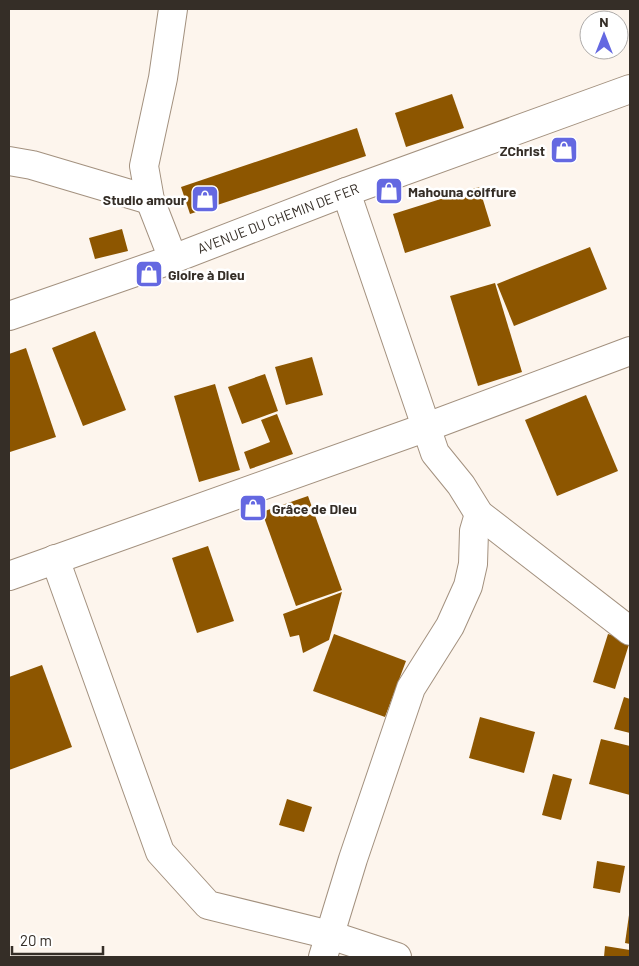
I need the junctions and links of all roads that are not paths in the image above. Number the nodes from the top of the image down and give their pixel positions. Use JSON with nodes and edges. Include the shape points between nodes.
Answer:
{"nodes":[{"id":1,"x":173,"y":9,"type":"edge"},
{"id":2,"x":630,"y":88,"type":"edge"},
{"id":3,"x":9,"y":161,"type":"edge"},
{"id":4,"x":346,"y":192,"type":"junction"},
{"id":5,"x":150,"y":200,"type":"junction"},
{"id":6,"x":172,"y":259,"type":"junction"},
{"id":7,"x":9,"y":316,"type":"edge"},
{"id":8,"x":630,"y":351,"type":"edge"},
{"id":9,"x":427,"y":428,"type":"junction"},
{"id":10,"x":479,"y":514,"type":"junction"},
{"id":11,"x":56,"y":559,"type":"junction"},
{"id":12,"x":9,"y":576,"type":"edge"},
{"id":13,"x":630,"y":631,"type":"edge"},
{"id":14,"x":327,"y":946,"type":"edge"},
{"id":15,"x":397,"y":957,"type":"edge"}],
"edges":[{"from":1,"to":5,"type":"street","via":[[163,78],[144,166]]},
{"from":2,"to":4,"type":"street","name":"AVENUE DU CHEMIN DE FER"},
{"from":3,"to":5,"type":"street"},
{"from":4,"to":6,"type":"street","name":"AVENUE DU CHEMIN DE FER"},
{"from":4,"to":9,"type":"street"},
{"from":5,"to":6,"type":"street"},
{"from":6,"to":7,"type":"street","name":"AVENUE DU CHEMIN DE FER"},
{"from":8,"to":9,"type":"street"},
{"from":9,"to":10,"type":"street","via":[[435,453]]},
{"from":9,"to":11,"type":"street"},
{"from":10,"to":13,"type":"street"},
{"from":10,"to":14,"type":"street","via":[[468,586],[450,626],[411,688]]},
{"from":11,"to":12,"type":"street"},
{"from":11,"to":14,"type":"street","via":[[160,852],[208,905]]},
{"from":14,"to":15,"type":"street"}]}
